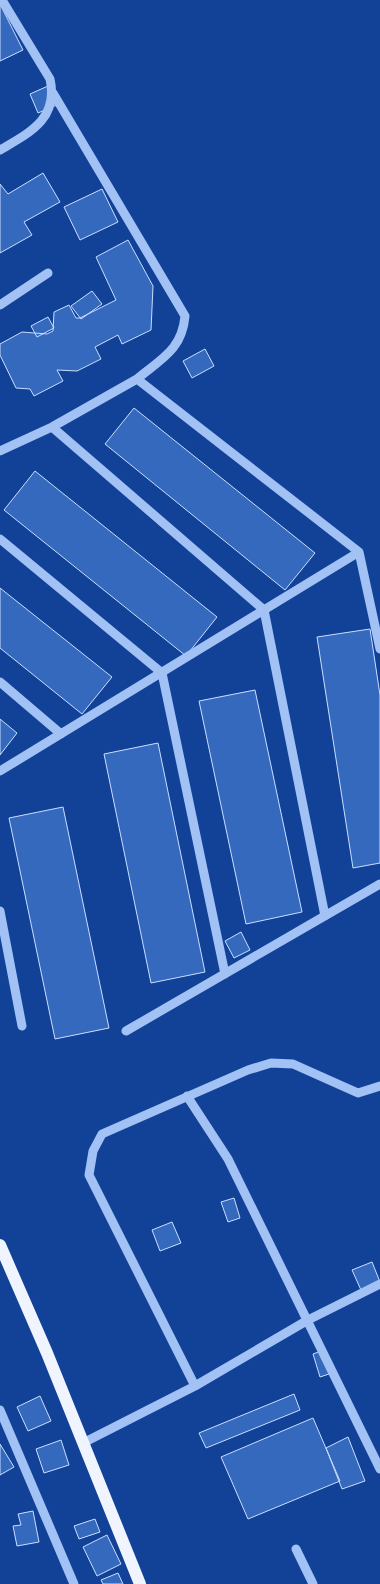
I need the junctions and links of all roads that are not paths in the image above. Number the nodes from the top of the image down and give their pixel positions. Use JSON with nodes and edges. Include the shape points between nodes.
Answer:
{"nodes":[{"id":1,"x":2,"y":0,"type":"edge"},
{"id":2,"x":53,"y":93,"type":"junction"},
{"id":3,"x":0,"y":150,"type":"edge"},
{"id":4,"x":48,"y":273,"type":"dead end"},
{"id":5,"x":0,"y":305,"type":"edge"},
{"id":6,"x":137,"y":380,"type":"junction"},
{"id":7,"x":52,"y":427,"type":"junction"},
{"id":8,"x":0,"y":451,"type":"edge"},
{"id":9,"x":0,"y":539,"type":"edge"},
{"id":10,"x":359,"y":552,"type":"junction"},
{"id":11,"x":264,"y":610,"type":"junction"},
{"id":12,"x":380,"y":649,"type":"edge"},
{"id":13,"x":162,"y":673,"type":"junction"},
{"id":14,"x":0,"y":682,"type":"edge"},
{"id":15,"x":61,"y":734,"type":"junction"},
{"id":16,"x":0,"y":772,"type":"edge"},
{"id":17,"x":380,"y":884,"type":"edge"},
{"id":18,"x":0,"y":911,"type":"edge"},
{"id":19,"x":325,"y":916,"type":"junction"},
{"id":20,"x":225,"y":974,"type":"junction"},
{"id":21,"x":22,"y":1026,"type":"dead end"},
{"id":22,"x":126,"y":1031,"type":"dead end"},
{"id":23,"x":380,"y":1086,"type":"edge"},
{"id":24,"x":187,"y":1096,"type":"junction"},
{"id":25,"x":0,"y":1245,"type":"edge"},
{"id":26,"x":380,"y":1284,"type":"edge"},
{"id":27,"x":308,"y":1320,"type":"junction"},
{"id":28,"x":195,"y":1386,"type":"junction"},
{"id":29,"x":0,"y":1410,"type":"edge"},
{"id":30,"x":83,"y":1443,"type":"junction"},
{"id":31,"x":380,"y":1469,"type":"edge"},
{"id":32,"x":296,"y":1549,"type":"dead end"},
{"id":33,"x":74,"y":1584,"type":"edge"},
{"id":34,"x":140,"y":1584,"type":"edge"},
{"id":35,"x":313,"y":1584,"type":"edge"}],
"edges":[{"from":1,"to":2,"type":"street","via":[[50,79]]},
{"from":2,"to":3,"type":"street","via":[[48,112],[35,129]]},
{"from":2,"to":6,"type":"street","via":[[185,316],[184,330],[177,346]]},
{"from":4,"to":5,"type":"street"},
{"from":6,"to":7,"type":"street"},
{"from":6,"to":10,"type":"street"},
{"from":7,"to":8,"type":"street"},
{"from":7,"to":11,"type":"street"},
{"from":9,"to":13,"type":"street"},
{"from":10,"to":11,"type":"street"},
{"from":10,"to":12,"type":"street"},
{"from":11,"to":13,"type":"street"},
{"from":11,"to":19,"type":"street"},
{"from":13,"to":15,"type":"street"},
{"from":13,"to":20,"type":"street"},
{"from":14,"to":15,"type":"street"},
{"from":15,"to":16,"type":"street"},
{"from":17,"to":19,"type":"street"},
{"from":18,"to":21,"type":"street"},
{"from":19,"to":20,"type":"street"},
{"from":20,"to":22,"type":"street"},
{"from":23,"to":24,"type":"street","via":[[358,1093],[293,1064],[271,1063]]},
{"from":24,"to":27,"type":"street","via":[[228,1160]]},
{"from":24,"to":28,"type":"street","via":[[102,1134],[93,1151],[89,1175]]},
{"from":25,"to":30,"type":"main road"},
{"from":26,"to":27,"type":"street"},
{"from":27,"to":28,"type":"street"},
{"from":27,"to":31,"type":"street"},
{"from":28,"to":30,"type":"street"},
{"from":29,"to":33,"type":"street"},
{"from":30,"to":34,"type":"main road"},
{"from":32,"to":35,"type":"street"}]}
